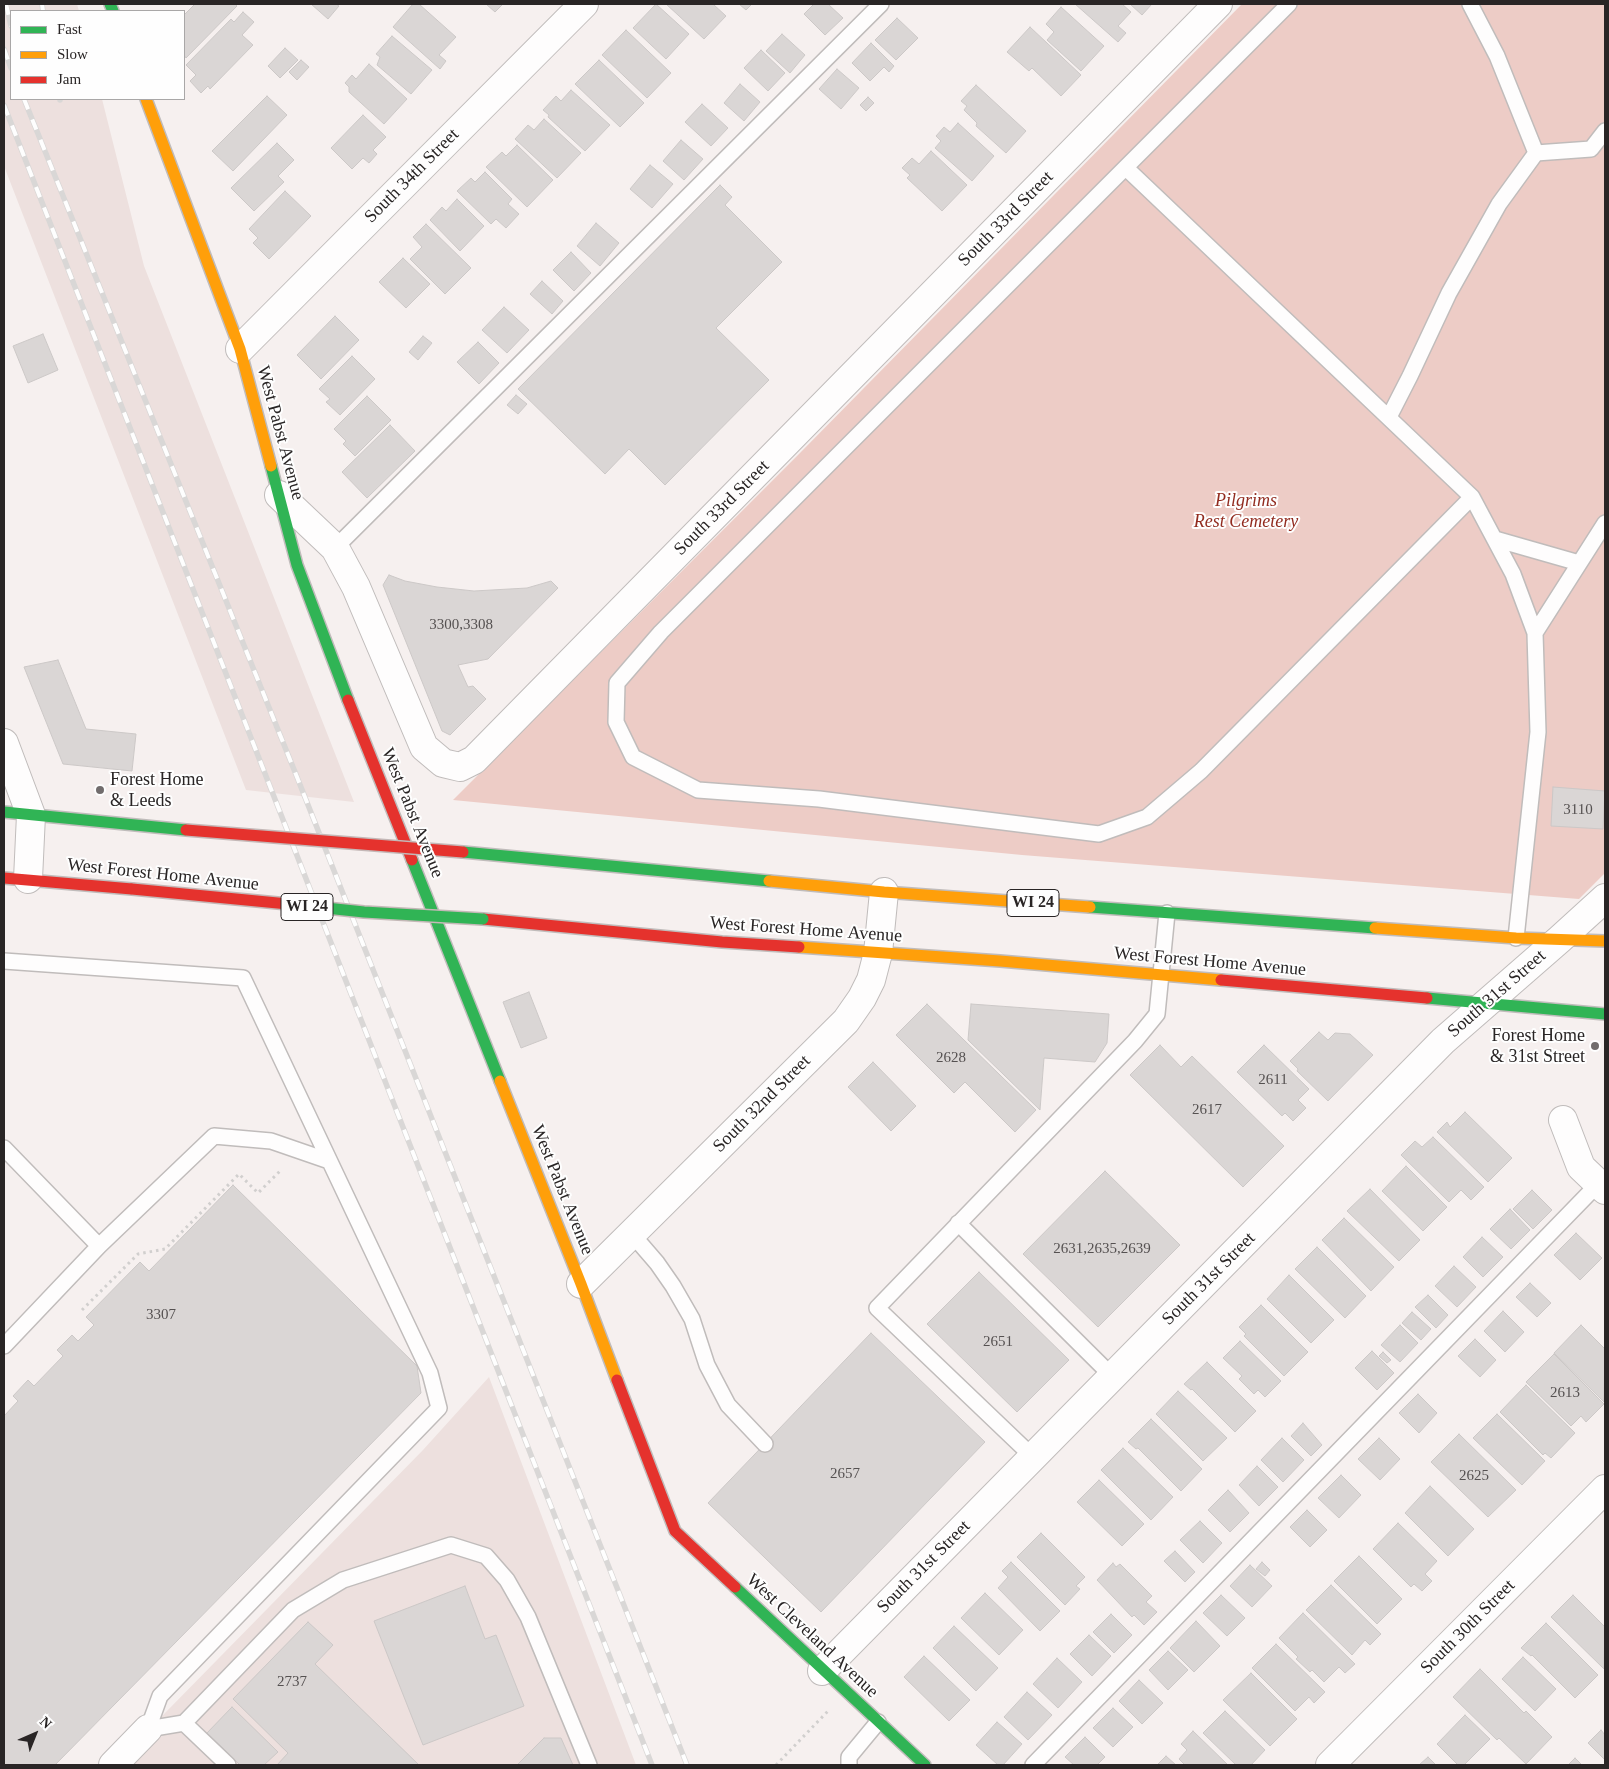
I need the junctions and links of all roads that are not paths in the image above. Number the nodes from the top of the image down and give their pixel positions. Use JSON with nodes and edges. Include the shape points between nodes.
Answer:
{"nodes":[{"id":1,"x":584,"y":4,"type":"edge"},
{"id":2,"x":881,"y":4,"type":"edge"},
{"id":3,"x":1218,"y":4,"type":"edge"},
{"id":4,"x":1289,"y":4,"type":"edge"},
{"id":5,"x":1470,"y":4,"type":"edge"},
{"id":6,"x":146,"y":100,"type":"edge"},
{"id":7,"x":1605,"y":131,"type":"edge"},
{"id":8,"x":1598,"y":152,"type":"edge"},
{"id":9,"x":1536,"y":153,"type":"junction"},
{"id":10,"x":1126,"y":168,"type":"junction"},
{"id":11,"x":240,"y":349,"type":"junction"},
{"id":12,"x":1389,"y":417,"type":"junction"},
{"id":13,"x":279,"y":495,"type":"junction"},
{"id":14,"x":1472,"y":496,"type":"junction"},
{"id":15,"x":1605,"y":523,"type":"edge"},
{"id":16,"x":1495,"y":539,"type":"junction"},
{"id":17,"x":335,"y":548,"type":"junction"},
{"id":18,"x":1579,"y":563,"type":"junction"},
{"id":19,"x":1535,"y":633,"type":"junction"},
{"id":20,"x":4,"y":743,"type":"edge"},
{"id":21,"x":4,"y":812,"type":"edge"},
{"id":22,"x":31,"y":815,"type":"junction"},
{"id":23,"x":16,"y":878,"type":"edge"},
{"id":24,"x":884,"y":892,"type":"junction"},
{"id":25,"x":1605,"y":898,"type":"edge"},
{"id":26,"x":1167,"y":913,"type":"junction"},
{"id":27,"x":1516,"y":938,"type":"junction"},
{"id":28,"x":1560,"y":939,"type":"junction"},
{"id":29,"x":1605,"y":941,"type":"edge"},
{"id":30,"x":878,"y":953,"type":"junction"},
{"id":31,"x":4,"y":961,"type":"edge"},
{"id":32,"x":1162,"y":975,"type":"junction"},
{"id":33,"x":1487,"y":1003,"type":"junction"},
{"id":34,"x":1605,"y":1014,"type":"edge"},
{"id":35,"x":1562,"y":1120,"type":"dead end"},
{"id":36,"x":4,"y":1148,"type":"edge"},
{"id":37,"x":329,"y":1161,"type":"junction"},
{"id":38,"x":1602,"y":1187,"type":"edge"},
{"id":39,"x":958,"y":1223,"type":"junction"},
{"id":40,"x":632,"y":1234,"type":"junction"},
{"id":41,"x":99,"y":1246,"type":"junction"},
{"id":42,"x":581,"y":1284,"type":"junction"},
{"id":43,"x":4,"y":1346,"type":"edge"},
{"id":44,"x":1112,"y":1376,"type":"junction"},
{"id":45,"x":765,"y":1444,"type":"dead end"},
{"id":46,"x":1033,"y":1457,"type":"junction"},
{"id":47,"x":1605,"y":1489,"type":"edge"},
{"id":48,"x":675,"y":1531,"type":"joint"},
{"id":49,"x":822,"y":1670,"type":"junction"},
{"id":50,"x":878,"y":1722,"type":"junction"},
{"id":51,"x":184,"y":1723,"type":"junction"},
{"id":52,"x":148,"y":1729,"type":"junction"},
{"id":53,"x":113,"y":1765,"type":"edge"},
{"id":54,"x":228,"y":1765,"type":"edge"},
{"id":55,"x":589,"y":1765,"type":"edge"},
{"id":56,"x":849,"y":1765,"type":"edge"},
{"id":57,"x":925,"y":1765,"type":"edge"},
{"id":58,"x":1033,"y":1765,"type":"edge"},
{"id":59,"x":1330,"y":1765,"type":"edge"}],
"edges":[{"from":1,"to":11,"type":"street","name":"South 34th Street"},
{"from":2,"to":17,"type":"lane"},
{"from":3,"to":17,"type":"street","name":"South 33rd Street","via":[[474,760],[460,767],[443,763],[424,747],[356,586]]},
{"from":4,"to":10,"type":"lane"},
{"from":5,"to":9,"type":"lane","via":[[1497,56]]},
{"from":6,"to":11,"type":"main road","name":"West Pabst Avenue"},
{"from":7,"to":8,"type":"lane"},
{"from":8,"to":9,"type":"lane"},
{"from":9,"to":12,"type":"lane","via":[[1499,204],[1458,277]]},
{"from":10,"to":12,"type":"lane"},
{"from":10,"to":14,"type":"lane","via":[[668,625],[618,682],[616,722],[633,757],[698,790],[819,799],[1098,834],[1147,817],[1201,770]]},
{"from":11,"to":13,"type":"main road","name":"West Pabst Avenue"},
{"from":12,"to":14,"type":"lane"},
{"from":13,"to":17,"type":"street","name":"South 33rd Street"},
{"from":13,"to":42,"type":"main road","name":"West Pabst Avenue","via":[[297,565],[328,649]]},
{"from":14,"to":16,"type":"lane"},
{"from":15,"to":18,"type":"lane"},
{"from":16,"to":18,"type":"lane"},
{"from":16,"to":19,"type":"lane","via":[[1513,574]]},
{"from":18,"to":19,"type":"lane"},
{"from":19,"to":27,"type":"lane","via":[[1538,732]]},
{"from":20,"to":22,"type":"street"},
{"from":21,"to":22,"type":"main road","number":"WI 24"},
{"from":22,"to":23,"type":"street"},
{"from":22,"to":24,"type":"main road","number":"WI 24","bridge":true},
{"from":23,"to":30,"type":"main road","name":"West Forest Home Avenue","number":"WI 24","bridge":true,"via":[[364,912]]},
{"from":24,"to":26,"type":"main road","number":"WI 24"},
{"from":24,"to":30,"type":"street","name":"South 32nd Street"},
{"from":25,"to":28,"type":"street","name":"South 31st Street"},
{"from":26,"to":27,"type":"main road","number":"WI 24"},
{"from":26,"to":32,"type":"lane"},
{"from":27,"to":28,"type":"main road","number":"WI 24"},
{"from":28,"to":29,"type":"main road","number":"WI 24"},
{"from":28,"to":33,"type":"street","name":"South 31st Street"},
{"from":30,"to":32,"type":"main road","name":"West Forest Home Avenue","number":"WI 24"},
{"from":30,"to":40,"type":"street","name":"South 32nd Street","via":[[871,980],[846,1021]]},
{"from":31,"to":37,"type":"lane","via":[[243,978]]},
{"from":32,"to":33,"type":"main road","name":"West Forest Home Avenue","number":"WI 24"},
{"from":32,"to":39,"type":"lane","via":[[1157,1014],[1140,1035]]},
{"from":33,"to":34,"type":"main road","name":"West Forest Home Avenue","number":"WI 24"},
{"from":33,"to":44,"type":"street","name":"South 31st Street","via":[[1444,1041]]},
{"from":35,"to":38,"type":"street","via":[[1581,1167]]},
{"from":36,"to":41,"type":"lane"},
{"from":37,"to":41,"type":"lane","via":[[271,1141],[214,1136]]},
{"from":37,"to":52,"type":"lane","via":[[430,1373],[439,1408],[160,1696]]},
{"from":38,"to":58,"type":"lane"},
{"from":39,"to":44,"type":"lane"},
{"from":39,"to":46,"type":"lane","via":[[876,1308]]},
{"from":40,"to":42,"type":"street","name":"South 32nd Street"},
{"from":40,"to":45,"type":"lane","via":[[673,1286],[692,1319],[707,1365],[728,1405]]},
{"from":41,"to":43,"type":"lane"},
{"from":42,"to":48,"type":"main road","name":"West Pabst Avenue"},
{"from":44,"to":46,"type":"street","name":"South 31st Street"},
{"from":46,"to":49,"type":"street","name":"South 31st Street"},
{"from":47,"to":59,"type":"street","name":"South 30th Street"},
{"from":48,"to":49,"type":"main road","name":"West Cleveland Avenue"},
{"from":49,"to":50,"type":"main road","name":"West Cleveland Avenue"},
{"from":50,"to":56,"type":"lane","via":[[850,1757]]},
{"from":50,"to":57,"type":"main road","name":"West Cleveland Avenue"},
{"from":51,"to":52,"type":"lane"},
{"from":51,"to":54,"type":"lane"},
{"from":51,"to":55,"type":"lane","via":[[293,1610],[344,1580],[452,1544],[486,1556],[507,1580],[528,1617]]},
{"from":52,"to":53,"type":"street"}]}
